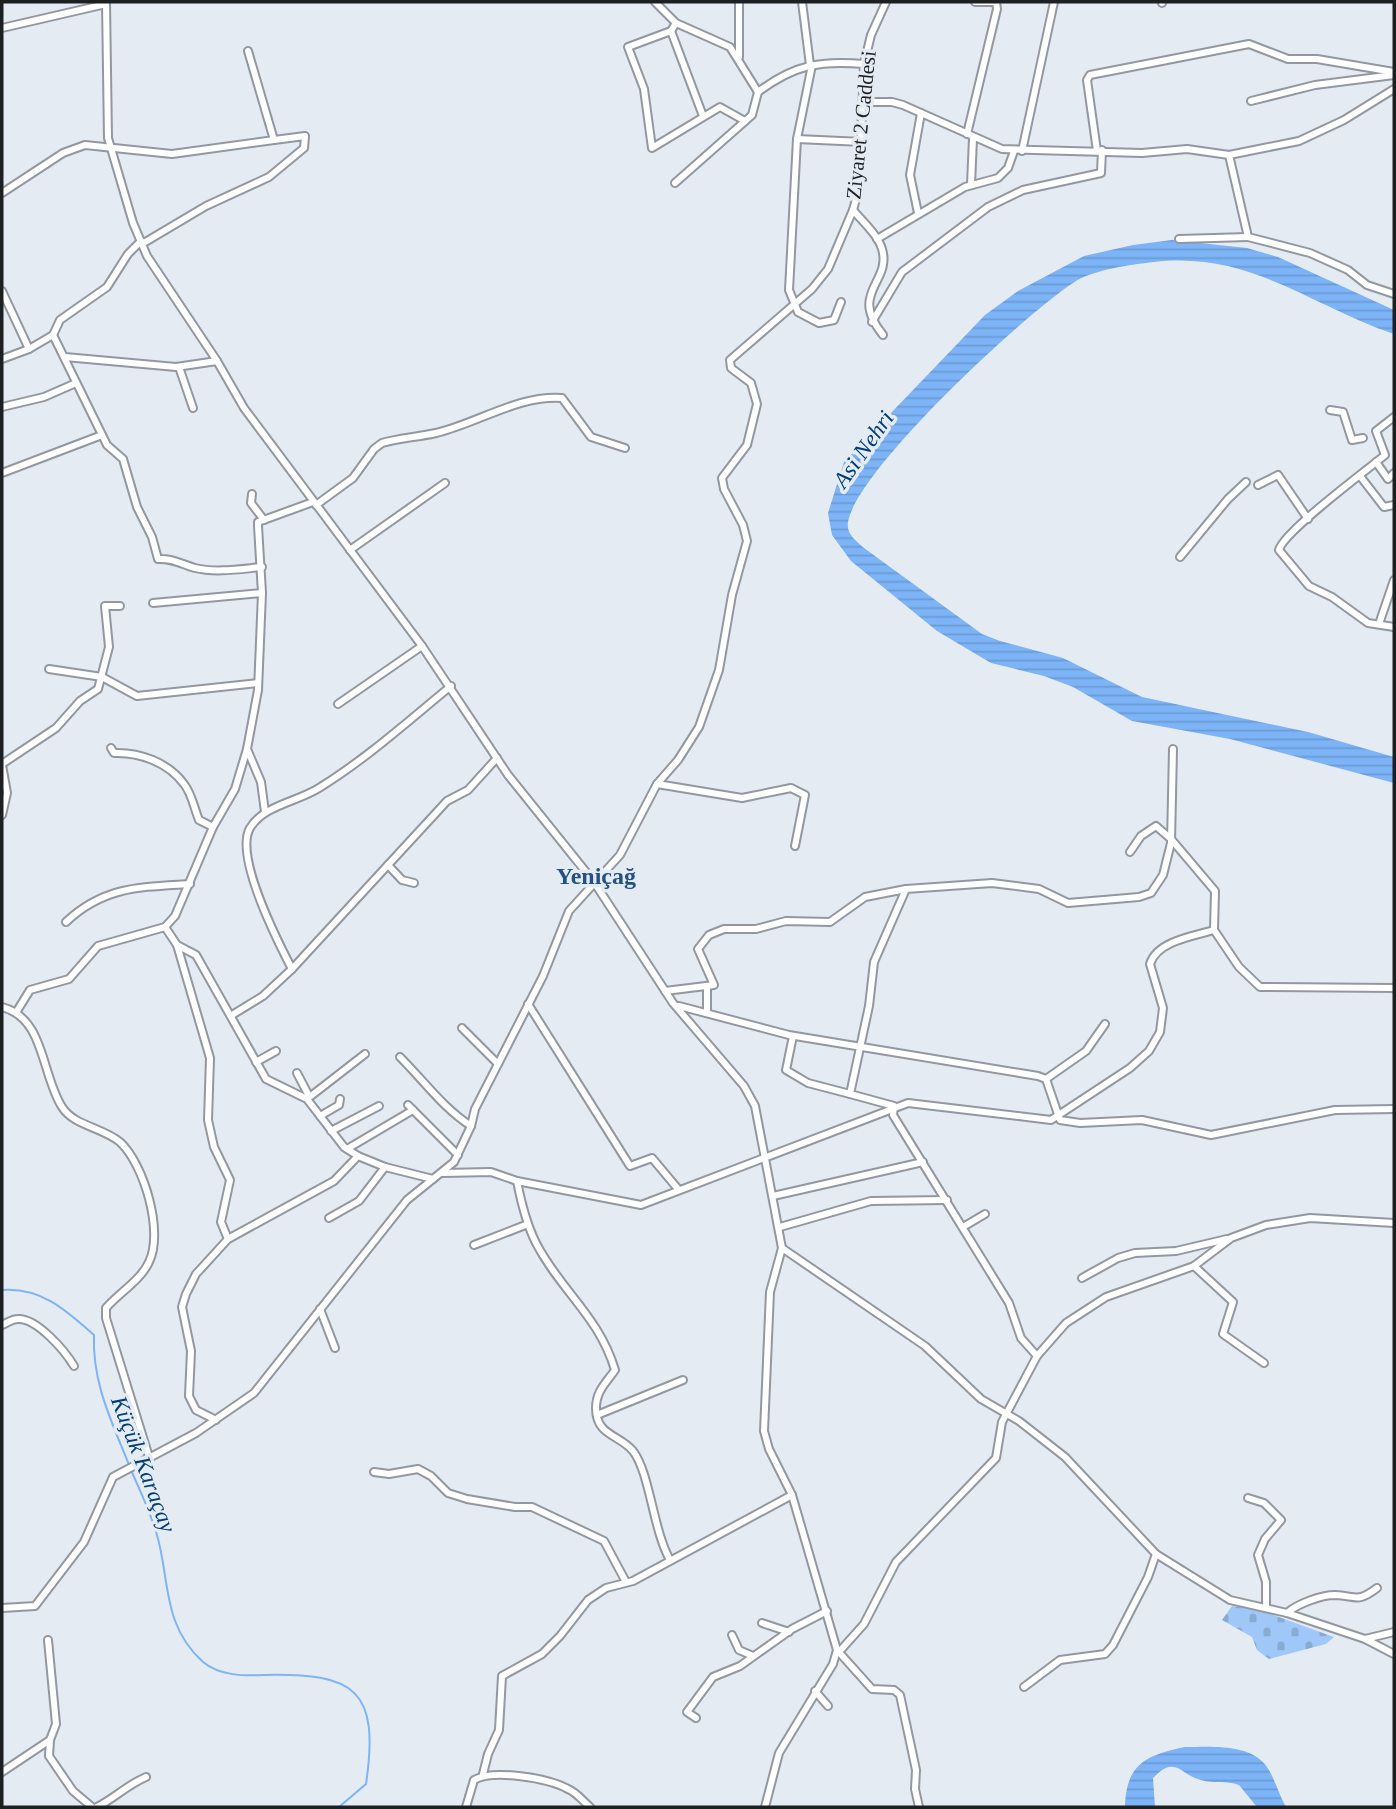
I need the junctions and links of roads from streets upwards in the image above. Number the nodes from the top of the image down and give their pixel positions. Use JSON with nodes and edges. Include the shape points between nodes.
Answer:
{"nodes":[{"id":1,"x":655,"y":2,"type":"edge"},
{"id":2,"x":739,"y":2,"type":"edge"},
{"id":3,"x":802,"y":2,"type":"edge"},
{"id":4,"x":886,"y":2,"type":"edge"},
{"id":5,"x":975,"y":2,"type":"edge"},
{"id":6,"x":1054,"y":2,"type":"edge"},
{"id":7,"x":106,"y":3,"type":"edge"},
{"id":8,"x":676,"y":23,"type":"junction"},
{"id":9,"x":2,"y":28,"type":"edge"},
{"id":10,"x":671,"y":31,"type":"junction"},
{"id":11,"x":248,"y":51,"type":"dead end"},
{"id":12,"x":739,"y":57,"type":"junction"},
{"id":13,"x":864,"y":64,"type":"junction"},
{"id":14,"x":811,"y":65,"type":"junction"},
{"id":15,"x":1394,"y":74,"type":"edge"},
{"id":16,"x":1394,"y":89,"type":"edge"},
{"id":17,"x":758,"y":92,"type":"junction"},
{"id":18,"x":862,"y":102,"type":"junction"},
{"id":19,"x":1251,"y":102,"type":"dead end"},
{"id":20,"x":921,"y":113,"type":"junction"},
{"id":21,"x":703,"y":116,"type":"junction"},
{"id":22,"x":745,"y":121,"type":"junction"},
{"id":23,"x":970,"y":136,"type":"junction"},
{"id":24,"x":797,"y":139,"type":"junction"},
{"id":25,"x":274,"y":140,"type":"junction"},
{"id":26,"x":863,"y":142,"type":"junction"},
{"id":27,"x":111,"y":147,"type":"junction"},
{"id":28,"x":1099,"y":150,"type":"junction"},
{"id":29,"x":1018,"y":151,"type":"junction"},
{"id":30,"x":1229,"y":155,"type":"junction"},
{"id":31,"x":675,"y":183,"type":"dead end"},
{"id":32,"x":971,"y":184,"type":"junction"},
{"id":33,"x":2,"y":193,"type":"edge"},
{"id":34,"x":853,"y":210,"type":"junction"},
{"id":35,"x":918,"y":213,"type":"junction"},
{"id":36,"x":1248,"y":237,"type":"junction"},
{"id":37,"x":877,"y":239,"type":"junction"},
{"id":38,"x":1179,"y":239,"type":"dead end"},
{"id":39,"x":141,"y":242,"type":"junction"},
{"id":40,"x":2,"y":291,"type":"edge"},
{"id":41,"x":1394,"y":294,"type":"edge"},
{"id":42,"x":841,"y":302,"type":"dead end"},
{"id":43,"x":793,"y":306,"type":"junction"},
{"id":44,"x":872,"y":322,"type":"junction"},
{"id":45,"x":53,"y":335,"type":"junction"},
{"id":46,"x":883,"y":335,"type":"dead end"},
{"id":47,"x":29,"y":349,"type":"junction"},
{"id":48,"x":65,"y":357,"type":"junction"},
{"id":49,"x":2,"y":359,"type":"edge"},
{"id":50,"x":217,"y":361,"type":"junction"},
{"id":51,"x":180,"y":367,"type":"junction"},
{"id":52,"x":76,"y":383,"type":"junction"},
{"id":53,"x":2,"y":407,"type":"edge"},
{"id":54,"x":193,"y":408,"type":"dead end"},
{"id":55,"x":1330,"y":410,"type":"dead end"},
{"id":56,"x":1394,"y":417,"type":"edge"},
{"id":57,"x":102,"y":435,"type":"junction"},
{"id":58,"x":1363,"y":438,"type":"dead end"},
{"id":59,"x":625,"y":448,"type":"dead end"},
{"id":60,"x":1376,"y":463,"type":"junction"},
{"id":61,"x":2,"y":473,"type":"edge"},
{"id":62,"x":1394,"y":473,"type":"edge"},
{"id":63,"x":1360,"y":476,"type":"junction"},
{"id":64,"x":1246,"y":482,"type":"dead end"},
{"id":65,"x":445,"y":483,"type":"dead end"},
{"id":66,"x":1258,"y":485,"type":"dead end"},
{"id":67,"x":252,"y":494,"type":"dead end"},
{"id":68,"x":1323,"y":497,"type":"dead end"},
{"id":69,"x":314,"y":504,"type":"junction"},
{"id":70,"x":1326,"y":505,"type":"junction"},
{"id":71,"x":1394,"y":505,"type":"edge"},
{"id":72,"x":1308,"y":519,"type":"junction"},
{"id":73,"x":264,"y":520,"type":"junction"},
{"id":74,"x":350,"y":550,"type":"junction"},
{"id":75,"x":1180,"y":557,"type":"dead end"},
{"id":76,"x":262,"y":567,"type":"junction"},
{"id":77,"x":1394,"y":580,"type":"edge"},
{"id":78,"x":262,"y":593,"type":"junction"},
{"id":79,"x":153,"y":603,"type":"dead end"},
{"id":80,"x":120,"y":606,"type":"dead end"},
{"id":81,"x":1379,"y":624,"type":"junction"},
{"id":82,"x":1394,"y":627,"type":"edge"},
{"id":83,"x":422,"y":646,"type":"junction"},
{"id":84,"x":49,"y":669,"type":"dead end"},
{"id":85,"x":102,"y":677,"type":"junction"},
{"id":86,"x":258,"y":684,"type":"junction"},
{"id":87,"x":450,"y":686,"type":"junction"},
{"id":88,"x":338,"y":704,"type":"dead end"},
{"id":89,"x":111,"y":748,"type":"dead end"},
{"id":90,"x":1173,"y":748,"type":"dead end"},
{"id":91,"x":247,"y":749,"type":"junction"},
{"id":92,"x":498,"y":758,"type":"junction"},
{"id":93,"x":2,"y":765,"type":"edge"},
{"id":94,"x":657,"y":784,"type":"junction"},
{"id":95,"x":5,"y":794,"type":"edge"},
{"id":96,"x":265,"y":812,"type":"junction"},
{"id":97,"x":2,"y":815,"type":"edge"},
{"id":98,"x":214,"y":827,"type":"junction"},
{"id":99,"x":1171,"y":839,"type":"junction"},
{"id":100,"x":795,"y":846,"type":"dead end"},
{"id":101,"x":1130,"y":852,"type":"dead end"},
{"id":102,"x":388,"y":865,"type":"junction"},
{"id":103,"x":414,"y":883,"type":"dead end"},
{"id":104,"x":594,"y":883,"type":"junction"},
{"id":105,"x":190,"y":884,"type":"junction"},
{"id":106,"x":906,"y":889,"type":"junction"},
{"id":107,"x":66,"y":922,"type":"dead end"},
{"id":108,"x":165,"y":927,"type":"junction"},
{"id":109,"x":1214,"y":930,"type":"junction"},
{"id":110,"x":177,"y":945,"type":"junction"},
{"id":111,"x":292,"y":969,"type":"junction"},
{"id":112,"x":707,"y":986,"type":"junction"},
{"id":113,"x":1394,"y":988,"type":"edge"},
{"id":114,"x":665,"y":991,"type":"junction"},
{"id":115,"x":528,"y":1004,"type":"junction"},
{"id":116,"x":677,"y":1006,"type":"junction"},
{"id":117,"x":2,"y":1007,"type":"edge"},
{"id":118,"x":17,"y":1011,"type":"junction"},
{"id":119,"x":707,"y":1013,"type":"junction"},
{"id":120,"x":232,"y":1015,"type":"junction"},
{"id":121,"x":1105,"y":1024,"type":"dead end"},
{"id":122,"x":462,"y":1028,"type":"dead end"},
{"id":123,"x":793,"y":1036,"type":"junction"},
{"id":124,"x":859,"y":1049,"type":"junction"},
{"id":125,"x":276,"y":1051,"type":"dead end"},
{"id":126,"x":365,"y":1054,"type":"dead end"},
{"id":127,"x":400,"y":1057,"type":"dead end"},
{"id":128,"x":256,"y":1062,"type":"junction"},
{"id":129,"x":498,"y":1064,"type":"junction"},
{"id":130,"x":297,"y":1073,"type":"dead end"},
{"id":131,"x":1046,"y":1079,"type":"junction"},
{"id":132,"x":850,"y":1094,"type":"junction"},
{"id":133,"x":308,"y":1098,"type":"junction"},
{"id":134,"x":340,"y":1099,"type":"dead end"},
{"id":135,"x":379,"y":1106,"type":"dead end"},
{"id":136,"x":894,"y":1106,"type":"junction"},
{"id":137,"x":1394,"y":1109,"type":"edge"},
{"id":138,"x":1058,"y":1115,"type":"junction"},
{"id":139,"x":320,"y":1116,"type":"junction"},
{"id":140,"x":471,"y":1126,"type":"junction"},
{"id":141,"x":331,"y":1131,"type":"junction"},
{"id":142,"x":347,"y":1149,"type":"junction"},
{"id":143,"x":458,"y":1155,"type":"junction"},
{"id":144,"x":358,"y":1156,"type":"junction"},
{"id":145,"x":764,"y":1157,"type":"junction"},
{"id":146,"x":923,"y":1162,"type":"junction"},
{"id":147,"x":386,"y":1167,"type":"junction"},
{"id":148,"x":443,"y":1173,"type":"junction"},
{"id":149,"x":433,"y":1179,"type":"junction"},
{"id":150,"x":516,"y":1181,"type":"junction"},
{"id":151,"x":678,"y":1189,"type":"junction"},
{"id":152,"x":773,"y":1196,"type":"junction"},
{"id":153,"x":947,"y":1200,"type":"junction"},
{"id":154,"x":985,"y":1214,"type":"dead end"},
{"id":155,"x":330,"y":1218,"type":"dead end"},
{"id":156,"x":1394,"y":1223,"type":"edge"},
{"id":157,"x":528,"y":1224,"type":"junction"},
{"id":158,"x":780,"y":1227,"type":"junction"},
{"id":159,"x":963,"y":1227,"type":"junction"},
{"id":160,"x":1231,"y":1238,"type":"junction"},
{"id":161,"x":228,"y":1239,"type":"junction"},
{"id":162,"x":474,"y":1245,"type":"dead end"},
{"id":163,"x":782,"y":1248,"type":"junction"},
{"id":164,"x":1194,"y":1266,"type":"junction"},
{"id":165,"x":1082,"y":1278,"type":"dead end"},
{"id":166,"x":320,"y":1309,"type":"junction"},
{"id":167,"x":2,"y":1325,"type":"edge"},
{"id":168,"x":335,"y":1348,"type":"dead end"},
{"id":169,"x":1037,"y":1356,"type":"junction"},
{"id":170,"x":1264,"y":1363,"type":"dead end"},
{"id":171,"x":74,"y":1366,"type":"dead end"},
{"id":172,"x":683,"y":1380,"type":"dead end"},
{"id":173,"x":1007,"y":1414,"type":"junction"},
{"id":174,"x":597,"y":1415,"type":"junction"},
{"id":175,"x":216,"y":1420,"type":"junction"},
{"id":176,"x":149,"y":1457,"type":"junction"},
{"id":177,"x":374,"y":1472,"type":"dead end"},
{"id":178,"x":792,"y":1495,"type":"junction"},
{"id":179,"x":1248,"y":1498,"type":"dead end"},
{"id":180,"x":1156,"y":1554,"type":"junction"},
{"id":181,"x":670,"y":1560,"type":"junction"},
{"id":182,"x":626,"y":1583,"type":"junction"},
{"id":183,"x":1377,"y":1588,"type":"dead end"},
{"id":184,"x":1266,"y":1608,"type":"junction"},
{"id":185,"x":3,"y":1611,"type":"edge"},
{"id":186,"x":827,"y":1611,"type":"junction"},
{"id":187,"x":1287,"y":1613,"type":"junction"},
{"id":188,"x":762,"y":1623,"type":"dead end"},
{"id":189,"x":789,"y":1632,"type":"junction"},
{"id":190,"x":1394,"y":1632,"type":"edge"},
{"id":191,"x":732,"y":1635,"type":"dead end"},
{"id":192,"x":1365,"y":1639,"type":"junction"},
{"id":193,"x":48,"y":1640,"type":"dead end"},
{"id":194,"x":838,"y":1651,"type":"junction"},
{"id":195,"x":1394,"y":1654,"type":"edge"},
{"id":196,"x":753,"y":1656,"type":"junction"},
{"id":197,"x":1024,"y":1688,"type":"dead end"},
{"id":198,"x":815,"y":1690,"type":"junction"},
{"id":199,"x":828,"y":1706,"type":"dead end"},
{"id":200,"x":696,"y":1718,"type":"dead end"},
{"id":201,"x":50,"y":1740,"type":"junction"},
{"id":202,"x":2,"y":1772,"type":"edge"},
{"id":203,"x":484,"y":1774,"type":"junction"},
{"id":204,"x":146,"y":1777,"type":"dead end"},
{"id":205,"x":95,"y":1807,"type":"edge"},
{"id":206,"x":466,"y":1807,"type":"edge"},
{"id":207,"x":590,"y":1807,"type":"edge"},
{"id":208,"x":765,"y":1807,"type":"edge"},
{"id":209,"x":919,"y":1807,"type":"edge"}],
"edges":[{"from":1,"to":8,"type":"street"},
{"from":2,"to":12,"type":"street"},
{"from":3,"to":14,"type":"street"},
{"from":4,"to":13,"type":"street","name":"Ziyaret 2 Caddesi"},
{"from":5,"to":23,"type":"street","via":[[996,2],[997,9]]},
{"from":6,"to":29,"type":"street"},
{"from":7,"to":9,"type":"street"},
{"from":7,"to":27,"type":"street","via":[[106,121]]},
{"from":8,"to":10,"type":"street"},
{"from":8,"to":12,"type":"street","via":[[730,47]]},
{"from":10,"to":21,"type":"street"},
{"from":10,"to":21,"type":"street","via":[[628,47],[643,89],[652,148]]},
{"from":11,"to":25,"type":"street"},
{"from":12,"to":17,"type":"street"},
{"from":13,"to":14,"type":"street","via":[[831,61]]},
{"from":13,"to":18,"type":"street","name":"Ziyaret 2 Caddesi"},
{"from":14,"to":17,"type":"street","via":[[777,78]]},
{"from":14,"to":24,"type":"street"},
{"from":15,"to":19,"type":"street","via":[[1315,85]]},
{"from":15,"to":28,"type":"street","via":[[1317,59],[1288,60],[1249,44],[1090,75],[1087,80]]},
{"from":16,"to":30,"type":"street","via":[[1345,120],[1298,141]]},
{"from":17,"to":22,"type":"street","via":[[754,112]]},
{"from":18,"to":20,"type":"street","via":[[892,102]]},
{"from":18,"to":26,"type":"street","name":"Ziyaret 2 Caddesi"},
{"from":20,"to":23,"type":"street"},
{"from":20,"to":35,"type":"street","via":[[910,175]]},
{"from":21,"to":22,"type":"street","via":[[720,107]]},
{"from":22,"to":31,"type":"street"},
{"from":23,"to":29,"type":"street"},
{"from":23,"to":32,"type":"street"},
{"from":24,"to":26,"type":"street"},
{"from":24,"to":43,"type":"street","via":[[789,290]]},
{"from":25,"to":27,"type":"street","via":[[172,154]]},
{"from":25,"to":39,"type":"street","via":[[305,136],[304,148],[269,177]]},
{"from":26,"to":34,"type":"street","name":"Ziyaret 2 Caddesi"},
{"from":27,"to":33,"type":"street","via":[[85,145],[63,153]]},
{"from":27,"to":39,"type":"street"},
{"from":28,"to":29,"type":"street"},
{"from":28,"to":30,"type":"street","via":[[1187,149]]},
{"from":28,"to":44,"type":"street","via":[[1101,173],[1006,196],[951,234],[902,272]]},
{"from":29,"to":32,"type":"street","via":[[1004,174]]},
{"from":30,"to":36,"type":"street"},
{"from":32,"to":35,"type":"street"},
{"from":34,"to":37,"type":"street"},
{"from":34,"to":43,"type":"street","name":"Ziyaret 2 Caddesi","via":[[828,269]]},
{"from":35,"to":37,"type":"street"},
{"from":36,"to":38,"type":"street"},
{"from":36,"to":41,"type":"street","via":[[1310,253],[1348,270],[1367,285]]},
{"from":37,"to":44,"type":"street","via":[[883,254],[868,308]]},
{"from":39,"to":45,"type":"street","via":[[107,286],[60,320]]},
{"from":39,"to":50,"type":"street"},
{"from":40,"to":47,"type":"street"},
{"from":42,"to":43,"type":"street","via":[[836,318],[824,324],[810,320]]},
{"from":43,"to":94,"type":"street","name":"Ziyaret 2 Caddesi","via":[[730,360],[731,368],[751,383],[757,396],[747,445],[722,478],[743,525],[746,552],[732,595],[719,670],[699,727]]},
{"from":44,"to":46,"type":"street"},
{"from":45,"to":47,"type":"street"},
{"from":45,"to":48,"type":"street"},
{"from":47,"to":49,"type":"street"},
{"from":48,"to":51,"type":"street"},
{"from":48,"to":52,"type":"street"},
{"from":50,"to":51,"type":"street"},
{"from":50,"to":69,"type":"street","via":[[244,408]]},
{"from":51,"to":54,"type":"street"},
{"from":52,"to":53,"type":"street"},
{"from":52,"to":57,"type":"street"},
{"from":55,"to":58,"type":"street","via":[[1343,412],[1352,439]]},
{"from":56,"to":60,"type":"street","via":[[1377,428],[1386,452]]},
{"from":57,"to":61,"type":"street"},
{"from":57,"to":76,"type":"street","via":[[123,459],[158,559],[172,558],[214,570]]},
{"from":59,"to":69,"type":"street","via":[[591,437],[562,398],[551,397],[437,433],[382,443],[353,478]]},
{"from":60,"to":62,"type":"street","via":[[1388,479]]},
{"from":60,"to":63,"type":"street"},
{"from":63,"to":70,"type":"street"},
{"from":63,"to":71,"type":"street","via":[[1384,507]]},
{"from":64,"to":75,"type":"street"},
{"from":65,"to":74,"type":"street"},
{"from":66,"to":72,"type":"street","via":[[1278,475]]},
{"from":67,"to":73,"type":"street","via":[[251,503]]},
{"from":68,"to":70,"type":"street"},
{"from":69,"to":73,"type":"street"},
{"from":69,"to":74,"type":"street"},
{"from":70,"to":72,"type":"street"},
{"from":72,"to":81,"type":"street","via":[[1284,540],[1279,552],[1309,586],[1368,623]]},
{"from":73,"to":76,"type":"street","via":[[258,526]]},
{"from":74,"to":83,"type":"street"},
{"from":76,"to":78,"type":"street"},
{"from":77,"to":81,"type":"street"},
{"from":78,"to":79,"type":"street"},
{"from":78,"to":86,"type":"street"},
{"from":80,"to":85,"type":"street","via":[[105,606],[108,647]]},
{"from":81,"to":82,"type":"street"},
{"from":83,"to":87,"type":"street"},
{"from":83,"to":88,"type":"street"},
{"from":84,"to":85,"type":"street"},
{"from":85,"to":86,"type":"street","via":[[137,695]]},
{"from":85,"to":93,"type":"street","via":[[98,689],[56,728]]},
{"from":86,"to":91,"type":"street"},
{"from":87,"to":92,"type":"street"},
{"from":87,"to":96,"type":"street","via":[[354,766],[316,790]]},
{"from":89,"to":98,"type":"street","via":[[114,753],[133,752],[162,765],[184,783],[199,820]]},
{"from":90,"to":99,"type":"street"},
{"from":91,"to":96,"type":"street","via":[[261,782]]},
{"from":91,"to":98,"type":"street","via":[[236,789]]},
{"from":92,"to":102,"type":"street","via":[[468,790],[447,801]]},
{"from":92,"to":104,"type":"street"},
{"from":93,"to":95,"type":"street"},
{"from":94,"to":100,"type":"street","via":[[742,798],[799,789],[805,795]]},
{"from":94,"to":104,"type":"street","via":[[620,855]]},
{"from":95,"to":97,"type":"street"},
{"from":96,"to":111,"type":"street","via":[[249,830],[248,860],[269,925]]},
{"from":98,"to":105,"type":"street"},
{"from":99,"to":101,"type":"street","via":[[1156,826],[1140,836]]},
{"from":99,"to":106,"type":"street","via":[[1163,876],[1155,890],[1139,897],[1068,903],[1039,889],[992,883]]},
{"from":99,"to":109,"type":"street","via":[[1215,891]]},
{"from":102,"to":103,"type":"street","via":[[402,880]]},
{"from":102,"to":111,"type":"street"},
{"from":104,"to":114,"type":"street"},
{"from":104,"to":115,"type":"street","via":[[569,911]]},
{"from":105,"to":107,"type":"street","via":[[124,888],[76,912]]},
{"from":105,"to":108,"type":"street"},
{"from":106,"to":112,"type":"street","via":[[865,897],[830,922],[786,921],[717,932],[698,949],[714,985]]},
{"from":106,"to":124,"type":"street","via":[[874,962]]},
{"from":108,"to":110,"type":"street"},
{"from":108,"to":118,"type":"street","via":[[98,946],[69,979],[30,990]]},
{"from":109,"to":113,"type":"street","via":[[1239,967],[1260,986]]},
{"from":109,"to":138,"type":"street","via":[[1181,940],[1152,958],[1163,1008],[1160,1032],[1149,1051]]},
{"from":110,"to":120,"type":"street","via":[[196,954]]},
{"from":110,"to":161,"type":"street","via":[[210,1058],[208,1120],[214,1147],[230,1180],[221,1222]]},
{"from":111,"to":120,"type":"street"},
{"from":112,"to":114,"type":"street"},
{"from":112,"to":119,"type":"street"},
{"from":114,"to":116,"type":"street"},
{"from":115,"to":129,"type":"street"},
{"from":115,"to":151,"type":"street","via":[[630,1166],[652,1158]]},
{"from":116,"to":119,"type":"street"},
{"from":116,"to":145,"type":"street","via":[[744,1086],[755,1107]]},
{"from":117,"to":118,"type":"street"},
{"from":118,"to":176,"type":"street","via":[[35,1033],[47,1078],[65,1111],[121,1143],[150,1201],[151,1259],[142,1274],[106,1308]]},
{"from":119,"to":123,"type":"street"},
{"from":120,"to":128,"type":"street"},
{"from":121,"to":131,"type":"street","via":[[1086,1051]]},
{"from":122,"to":129,"type":"street"},
{"from":123,"to":124,"type":"street"},
{"from":123,"to":132,"type":"street","via":[[786,1070],[808,1083]]},
{"from":124,"to":131,"type":"street"},
{"from":124,"to":132,"type":"street"},
{"from":125,"to":128,"type":"street"},
{"from":126,"to":133,"type":"street"},
{"from":127,"to":140,"type":"street","via":[[446,1109]]},
{"from":128,"to":133,"type":"street","via":[[266,1079]]},
{"from":129,"to":140,"type":"street"},
{"from":130,"to":133,"type":"street"},
{"from":131,"to":138,"type":"street"},
{"from":132,"to":136,"type":"street"},
{"from":133,"to":139,"type":"street"},
{"from":134,"to":139,"type":"street","via":[[339,1105]]},
{"from":135,"to":141,"type":"street"},
{"from":136,"to":138,"type":"street","via":[[932,1104],[1051,1120]]},
{"from":136,"to":145,"type":"street"},
{"from":136,"to":146,"type":"street","via":[[893,1115]]},
{"from":137,"to":138,"type":"street","via":[[1335,1110],[1211,1135],[1142,1121],[1080,1123],[1060,1120]]},
{"from":139,"to":141,"type":"street"},
{"from":140,"to":143,"type":"street"},
{"from":141,"to":142,"type":"street"},
{"from":142,"to":143,"type":"street","via":[[410,1108]]},
{"from":142,"to":144,"type":"street"},
{"from":143,"to":148,"type":"street"},
{"from":144,"to":147,"type":"street"},
{"from":144,"to":161,"type":"street","via":[[334,1181]]},
{"from":145,"to":151,"type":"street"},
{"from":145,"to":152,"type":"street"},
{"from":146,"to":152,"type":"street"},
{"from":146,"to":153,"type":"street"},
{"from":147,"to":149,"type":"street"},
{"from":147,"to":155,"type":"street","via":[[359,1201]]},
{"from":148,"to":149,"type":"street"},
{"from":148,"to":150,"type":"street","via":[[491,1172]]},
{"from":149,"to":166,"type":"street","via":[[407,1200]]},
{"from":150,"to":151,"type":"street","via":[[641,1205]]},
{"from":150,"to":157,"type":"street"},
{"from":152,"to":158,"type":"street"},
{"from":153,"to":158,"type":"street","via":[[871,1201]]},
{"from":153,"to":159,"type":"street"},
{"from":154,"to":159,"type":"street"},
{"from":156,"to":160,"type":"street","via":[[1292,1219]]},
{"from":157,"to":162,"type":"street"},
{"from":157,"to":174,"type":"street","via":[[610,1356],[615,1370],[599,1389]]},
{"from":158,"to":163,"type":"street"},
{"from":159,"to":169,"type":"street","via":[[1009,1303],[1021,1338]]},
{"from":160,"to":164,"type":"street"},
{"from":160,"to":165,"type":"street","via":[[1176,1251],[1126,1255]]},
{"from":161,"to":175,"type":"street","via":[[196,1274],[182,1307],[191,1351],[189,1396],[196,1410]]},
{"from":163,"to":173,"type":"street","via":[[925,1346],[981,1399]]},
{"from":163,"to":178,"type":"street","via":[[769,1292],[764,1431]]},
{"from":164,"to":169,"type":"street","via":[[1106,1297],[1066,1323]]},
{"from":164,"to":170,"type":"street","via":[[1233,1302],[1223,1334]]},
{"from":166,"to":168,"type":"street"},
{"from":166,"to":175,"type":"street","via":[[254,1393]]},
{"from":167,"to":171,"type":"street","via":[[16,1318],[24,1320],[59,1345]]},
{"from":169,"to":173,"type":"street"},
{"from":172,"to":174,"type":"street"},
{"from":173,"to":180,"type":"street","via":[[1065,1457]]},
{"from":173,"to":194,"type":"street","via":[[996,1458],[896,1562],[864,1624]]},
{"from":174,"to":181,"type":"street","via":[[604,1432],[633,1451],[659,1539]]},
{"from":175,"to":176,"type":"street"},
{"from":176,"to":185,"type":"street","via":[[113,1477],[84,1542],[35,1606]]},
{"from":177,"to":182,"type":"street","via":[[418,1469],[448,1493],[532,1507],[604,1541]]},
{"from":178,"to":181,"type":"street"},
{"from":178,"to":186,"type":"street"},
{"from":179,"to":184,"type":"street","via":[[1264,1503],[1280,1520],[1258,1555],[1266,1582]]},
{"from":180,"to":184,"type":"street","via":[[1230,1600]]},
{"from":180,"to":197,"type":"street","via":[[1105,1654],[1060,1660]]},
{"from":181,"to":182,"type":"street"},
{"from":182,"to":203,"type":"street","via":[[606,1588],[588,1600],[542,1654],[502,1676],[499,1730]]},
{"from":183,"to":187,"type":"street","via":[[1361,1599],[1329,1596]]},
{"from":184,"to":187,"type":"street"},
{"from":186,"to":189,"type":"street"},
{"from":186,"to":194,"type":"street"},
{"from":187,"to":192,"type":"street"},
{"from":188,"to":189,"type":"street"},
{"from":189,"to":196,"type":"street"},
{"from":190,"to":192,"type":"street"},
{"from":191,"to":196,"type":"street","via":[[739,1650]]},
{"from":192,"to":195,"type":"street"},
{"from":193,"to":201,"type":"street","via":[[56,1724]]},
{"from":194,"to":198,"type":"street"},
{"from":194,"to":209,"type":"street","via":[[872,1689],[901,1695]]},
{"from":196,"to":200,"type":"street","via":[[713,1677],[687,1712]]},
{"from":198,"to":199,"type":"street"},
{"from":198,"to":208,"type":"street","via":[[779,1753]]},
{"from":201,"to":202,"type":"street"},
{"from":201,"to":205,"type":"street","via":[[49,1756],[73,1791]]},
{"from":203,"to":206,"type":"street","via":[[474,1780]]},
{"from":203,"to":207,"type":"street","via":[[522,1776],[569,1788]]},
{"from":204,"to":205,"type":"street"}]}
